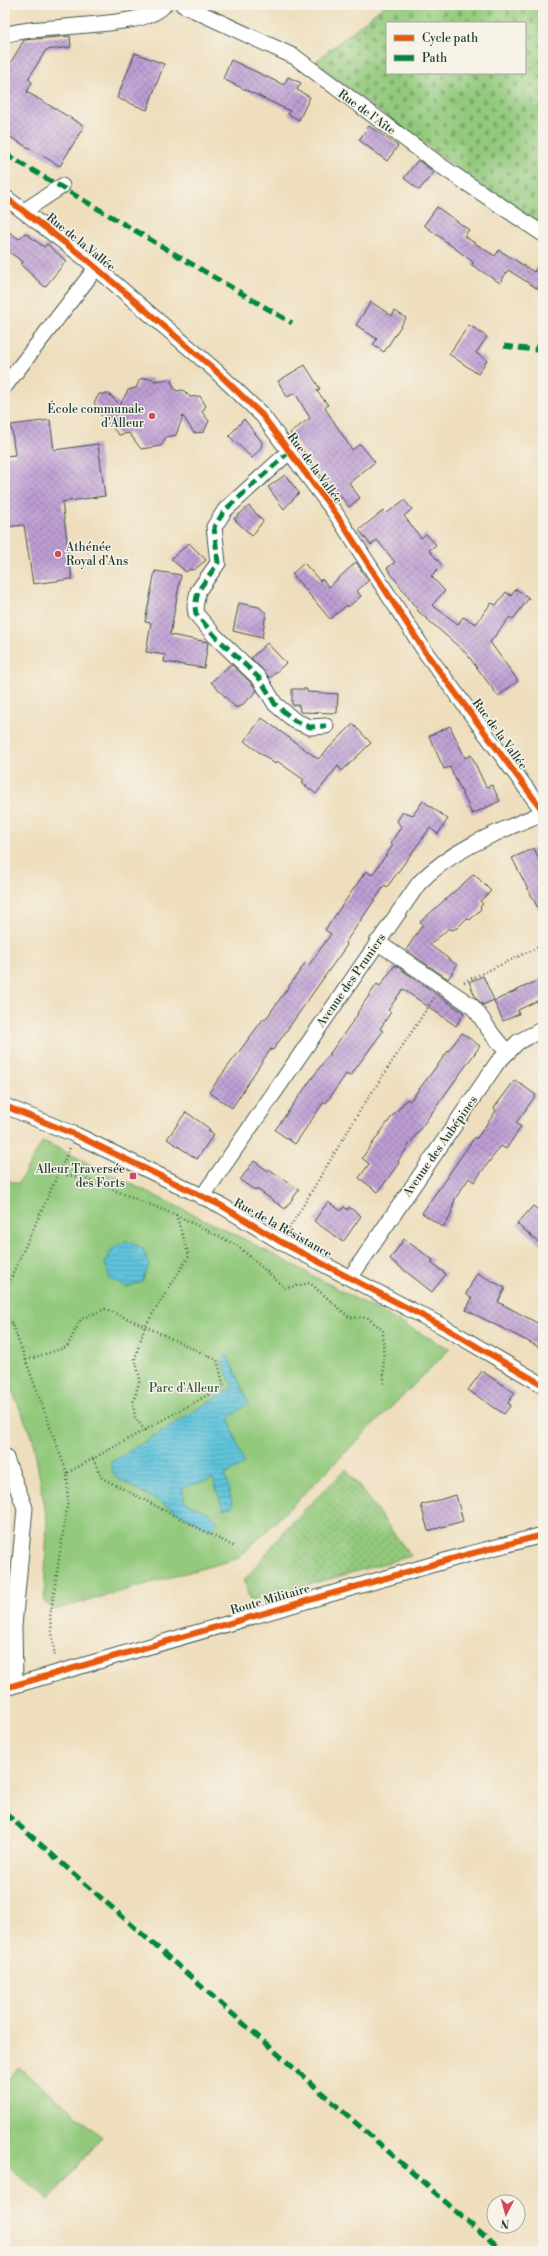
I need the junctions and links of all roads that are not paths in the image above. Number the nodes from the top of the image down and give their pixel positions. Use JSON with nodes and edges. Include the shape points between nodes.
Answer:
{"nodes":[{"id":1,"x":164,"y":5,"type":"edge"},
{"id":2,"x":183,"y":5,"type":"edge"},
{"id":3,"x":5,"y":35,"type":"edge"},
{"id":4,"x":62,"y":186,"type":"dead end"},
{"id":5,"x":5,"y":197,"type":"edge"},
{"id":6,"x":24,"y":211,"type":"junction"},
{"id":7,"x":543,"y":234,"type":"edge"},
{"id":8,"x":96,"y":268,"type":"junction"},
{"id":9,"x":5,"y":386,"type":"edge"},
{"id":10,"x":290,"y":451,"type":"junction"},
{"id":11,"x":326,"y":726,"type":"dead end"},
{"id":12,"x":543,"y":812,"type":"edge"},
{"id":13,"x":377,"y":942,"type":"junction"},
{"id":14,"x":543,"y":1029,"type":"edge"},
{"id":15,"x":508,"y":1052,"type":"junction"},
{"id":16,"x":5,"y":1106,"type":"edge"},
{"id":17,"x":202,"y":1196,"type":"junction"},
{"id":18,"x":350,"y":1278,"type":"junction"},
{"id":19,"x":543,"y":1385,"type":"edge"},
{"id":20,"x":5,"y":1456,"type":"edge"},
{"id":21,"x":543,"y":1535,"type":"edge"},
{"id":22,"x":10,"y":1686,"type":"edge"}],
"edges":[{"from":1,"to":3,"type":"street","via":[[152,14],[128,21],[25,29]]},
{"from":2,"to":7,"type":"street","name":"Rue de l'Aîte","via":[[295,57],[444,168]]},
{"from":4,"to":6,"type":"street"},
{"from":5,"to":6,"type":"street","name":"Rue de la Vallée"},
{"from":6,"to":8,"type":"street","name":"Rue de la Vallée"},
{"from":8,"to":9,"type":"street"},
{"from":8,"to":10,"type":"street","name":"Rue de la Vallée","via":[[220,375],[262,415]]},
{"from":10,"to":11,"type":"street","via":[[225,510],[214,527],[218,563],[198,591],[195,607],[196,614],[260,679],[276,704],[295,721],[310,727]]},
{"from":10,"to":12,"type":"street","name":"Rue de la Vallée","via":[[336,514],[426,653]]},
{"from":12,"to":13,"type":"street","name":"Avenue des Pruniers","via":[[476,844],[432,869],[410,894]]},
{"from":13,"to":15,"type":"street","via":[[472,1006],[496,1042]]},
{"from":13,"to":17,"type":"street","name":"Avenue des Pruniers"},
{"from":14,"to":15,"type":"street","name":"Avenue des Aubépines","via":[[518,1042]]},
{"from":15,"to":18,"type":"street","name":"Avenue des Aubépines","via":[[497,1064]]},
{"from":16,"to":17,"type":"street","name":"Rue de la Résistance","via":[[76,1134]]},
{"from":17,"to":18,"type":"street","name":"Rue de la Résistance"},
{"from":18,"to":19,"type":"street","name":"Rue de la Résistance","via":[[442,1326]]},
{"from":20,"to":22,"type":"street","via":[[25,1508]]},
{"from":21,"to":22,"type":"street","name":"Route Militaire","via":[[454,1558]]}]}
